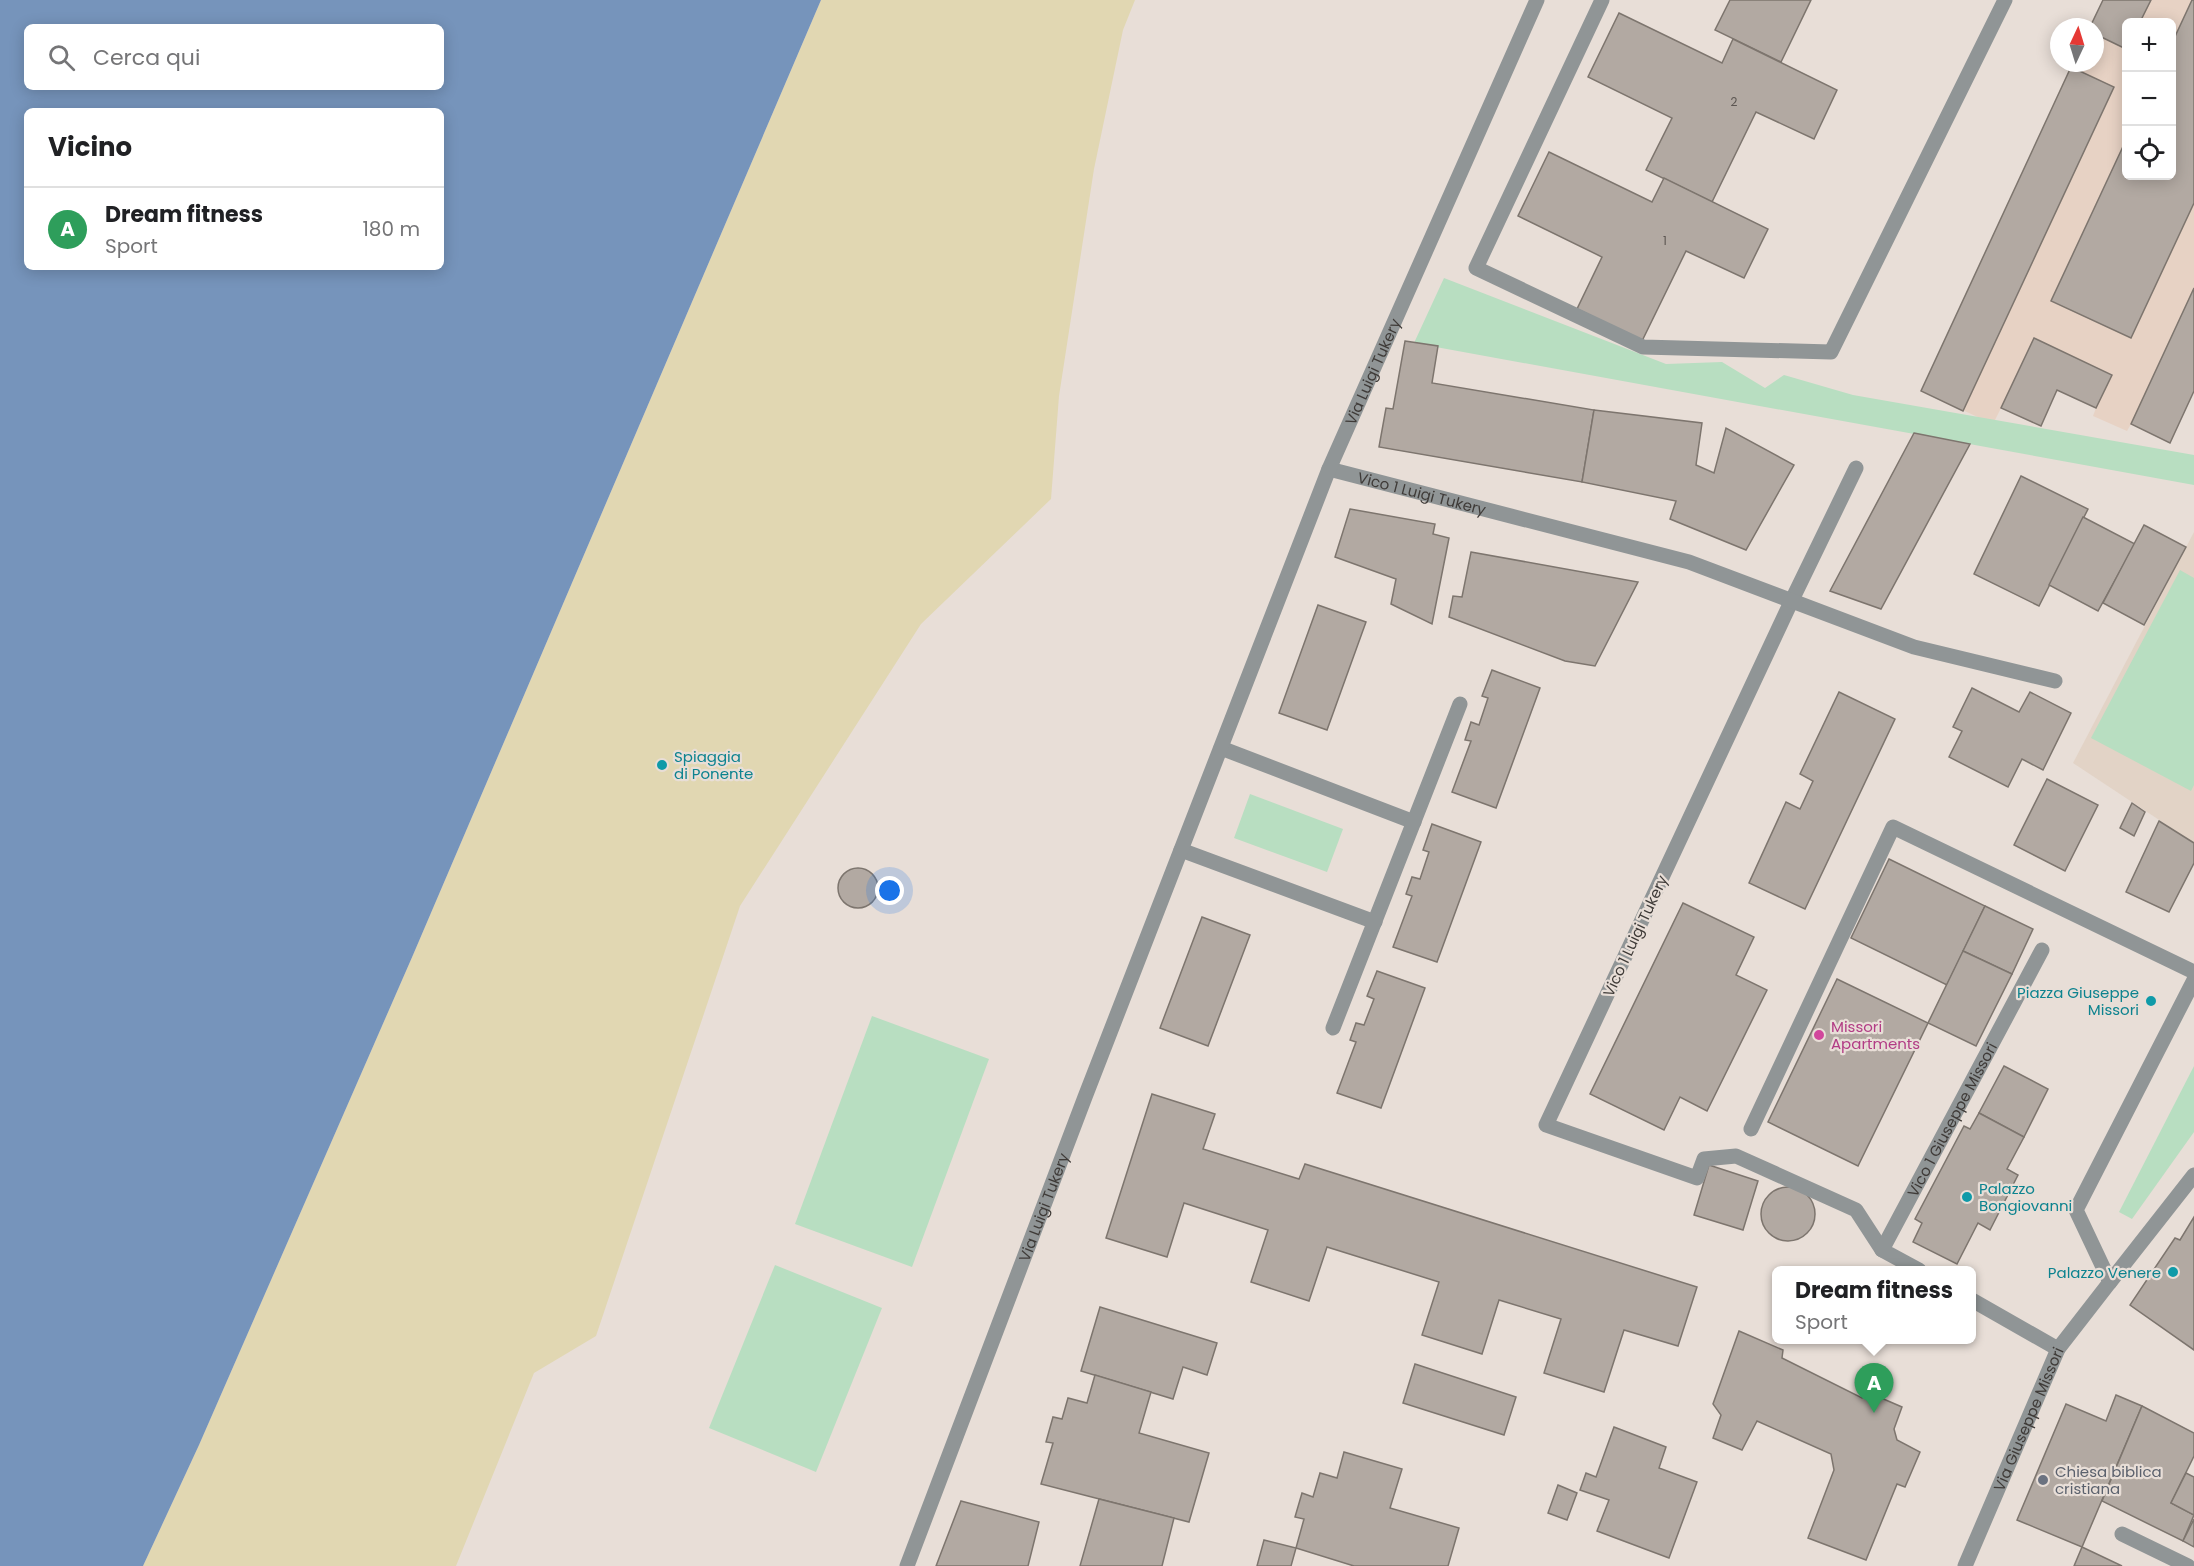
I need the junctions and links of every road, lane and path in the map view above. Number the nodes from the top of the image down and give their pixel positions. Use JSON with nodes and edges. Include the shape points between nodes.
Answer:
{"nodes":[{"id":1,"x":1537,"y":0,"type":"edge"},
{"id":2,"x":1602,"y":0,"type":"edge"},
{"id":3,"x":2005,"y":0,"type":"edge"},
{"id":4,"x":1856,"y":468,"type":"dead end"},
{"id":5,"x":1329,"y":469,"type":"junction"},
{"id":6,"x":1791,"y":602,"type":"junction"},
{"id":7,"x":2055,"y":681,"type":"dead end"},
{"id":8,"x":1460,"y":704,"type":"dead end"},
{"id":9,"x":1221,"y":748,"type":"junction"},
{"id":10,"x":1414,"y":822,"type":"junction"},
{"id":11,"x":1181,"y":850,"type":"junction"},
{"id":12,"x":1375,"y":922,"type":"junction"},
{"id":13,"x":2042,"y":950,"type":"dead end"},
{"id":14,"x":2194,"y":972,"type":"edge"},
{"id":15,"x":2194,"y":980,"type":"edge"},
{"id":16,"x":1333,"y":1028,"type":"dead end"},
{"id":17,"x":1751,"y":1129,"type":"dead end"},
{"id":18,"x":2194,"y":1175,"type":"edge"},
{"id":19,"x":1882,"y":1250,"type":"junction"},
{"id":20,"x":1912,"y":1266,"type":"edge"},
{"id":21,"x":2110,"y":1282,"type":"junction"},
{"id":22,"x":1976,"y":1303,"type":"edge"},
{"id":23,"x":2058,"y":1349,"type":"junction"},
{"id":24,"x":2122,"y":1534,"type":"dead end"},
{"id":25,"x":907,"y":1566,"type":"edge"},
{"id":26,"x":1965,"y":1566,"type":"edge"},
{"id":27,"x":2188,"y":1566,"type":"edge"}],
"edges":[{"from":1,"to":5,"type":"street","name":"Via Luigi Tukery"},
{"from":2,"to":3,"type":"street","via":[[1476,268],[1643,347],[1831,352]]},
{"from":4,"to":6,"type":"street","name":"Vico 1 Luigi Tukery"},
{"from":5,"to":6,"type":"street","name":"Vico 1 Luigi Tukery","via":[[1689,562]]},
{"from":5,"to":9,"type":"street","name":"Via Luigi Tukery"},
{"from":6,"to":7,"type":"street","name":"Vico 1 Luigi Tukery","via":[[1914,647]]},
{"from":6,"to":19,"type":"street","name":"Vico 1 Luigi Tukery","via":[[1546,1125],[1697,1178],[1704,1159],[1736,1156],[1856,1210]]},
{"from":8,"to":10,"type":"street"},
{"from":9,"to":10,"type":"street"},
{"from":9,"to":11,"type":"street","name":"Via Luigi Tukery"},
{"from":10,"to":12,"type":"street"},
{"from":11,"to":12,"type":"street"},
{"from":11,"to":25,"type":"street","name":"Via Luigi Tukery"},
{"from":12,"to":16,"type":"street"},
{"from":13,"to":19,"type":"street","name":"Vico 1 Giuseppe Missori"},
{"from":14,"to":17,"type":"street","via":[[1893,827]]},
{"from":15,"to":21,"type":"street","via":[[2076,1210]]},
{"from":18,"to":21,"type":"street","name":"Via Giuseppe Missori"},
{"from":19,"to":20,"type":"street"},
{"from":21,"to":23,"type":"street","name":"Via Giuseppe Missori"},
{"from":22,"to":23,"type":"street"},
{"from":23,"to":26,"type":"street","name":"Via Giuseppe Missori"},
{"from":24,"to":27,"type":"street"}]}
